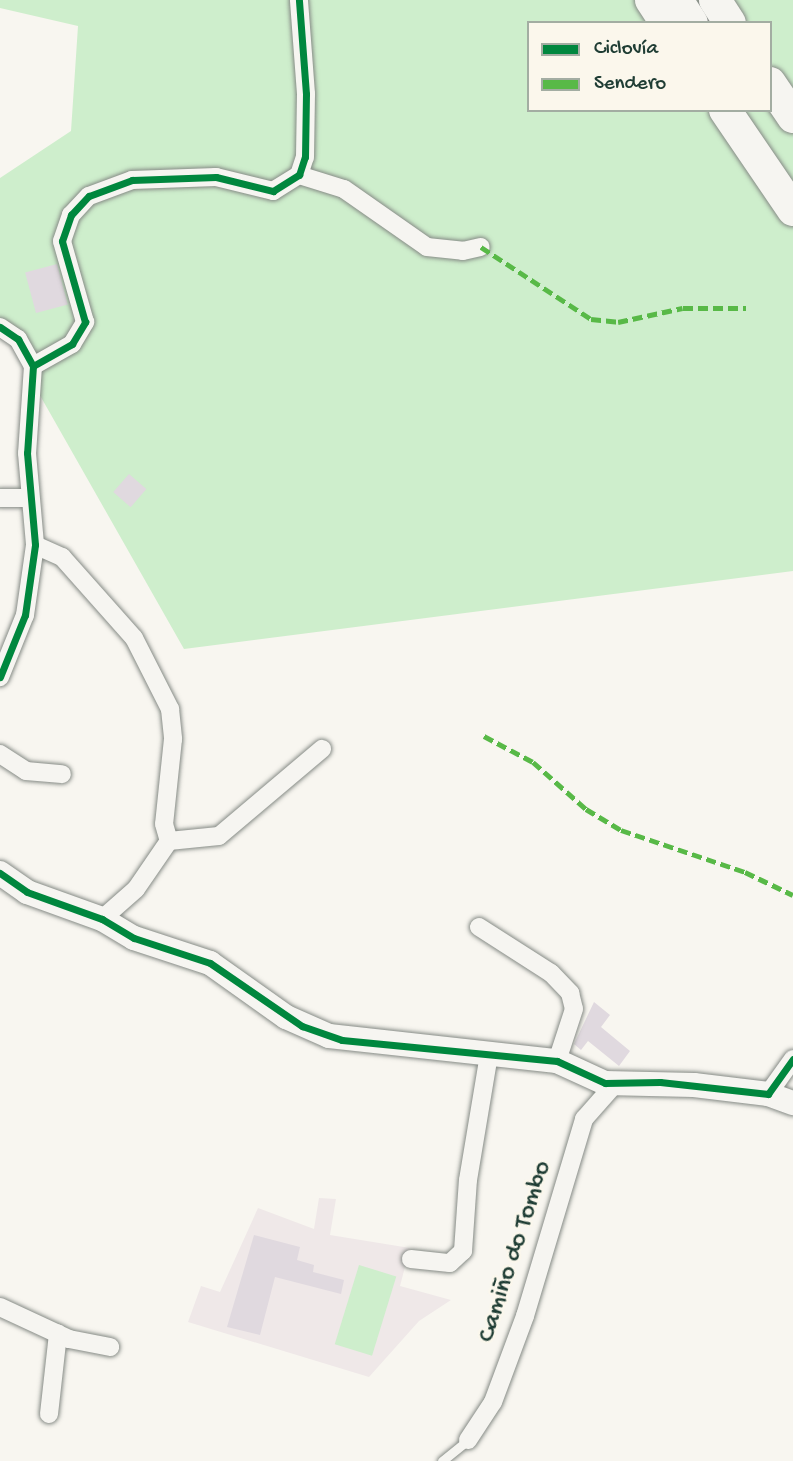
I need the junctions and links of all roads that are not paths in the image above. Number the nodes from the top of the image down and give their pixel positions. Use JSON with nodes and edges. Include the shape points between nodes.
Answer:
{"nodes":[{"id":1,"x":299,"y":0,"type":"edge"},
{"id":2,"x":651,"y":0,"type":"edge"},
{"id":3,"x":677,"y":0,"type":"edge"},
{"id":4,"x":715,"y":0,"type":"edge"},
{"id":5,"x":665,"y":21,"type":"edge"},
{"id":6,"x":691,"y":21,"type":"edge"},
{"id":7,"x":729,"y":21,"type":"edge"},
{"id":8,"x":772,"y":86,"type":"edge"},
{"id":9,"x":725,"y":112,"type":"edge"},
{"id":10,"x":752,"y":112,"type":"edge"},
{"id":11,"x":793,"y":117,"type":"edge"},
{"id":12,"x":793,"y":174,"type":"edge"},
{"id":13,"x":299,"y":175,"type":"junction"},
{"id":14,"x":793,"y":210,"type":"edge"},
{"id":15,"x":481,"y":247,"type":"dead end"},
{"id":16,"x":0,"y":327,"type":"edge"},
{"id":17,"x":33,"y":366,"type":"junction"},
{"id":18,"x":0,"y":498,"type":"edge"},
{"id":19,"x":30,"y":498,"type":"junction"},
{"id":20,"x":35,"y":545,"type":"junction"},
{"id":21,"x":0,"y":677,"type":"edge"},
{"id":22,"x":322,"y":749,"type":"dead end"},
{"id":23,"x":0,"y":754,"type":"edge"},
{"id":24,"x":62,"y":774,"type":"dead end"},
{"id":25,"x":169,"y":841,"type":"junction"},
{"id":26,"x":0,"y":873,"type":"edge"},
{"id":27,"x":102,"y":919,"type":"junction"},
{"id":28,"x":479,"y":928,"type":"dead end"},
{"id":29,"x":489,"y":1054,"type":"junction"},
{"id":30,"x":793,"y":1059,"type":"edge"},
{"id":31,"x":557,"y":1061,"type":"junction"},
{"id":32,"x":615,"y":1084,"type":"junction"},
{"id":33,"x":768,"y":1094,"type":"junction"},
{"id":34,"x":793,"y":1103,"type":"edge"},
{"id":35,"x":411,"y":1259,"type":"dead end"},
{"id":36,"x":0,"y":1307,"type":"edge"},
{"id":37,"x":58,"y":1334,"type":"junction"},
{"id":38,"x":110,"y":1347,"type":"dead end"},
{"id":39,"x":49,"y":1415,"type":"dead end"},
{"id":40,"x":468,"y":1440,"type":"joint"},
{"id":41,"x":442,"y":1461,"type":"edge"}],
"edges":[{"from":1,"to":13,"type":"street","via":[[306,94],[305,158]]},
{"from":2,"to":5,"type":"highway"},
{"from":3,"to":6,"type":"highway"},
{"from":4,"to":7,"type":"highway"},
{"from":8,"to":11,"type":"highway"},
{"from":9,"to":14,"type":"highway"},
{"from":10,"to":12,"type":"highway"},
{"from":13,"to":15,"type":"street","via":[[344,189],[427,247],[463,251]]},
{"from":13,"to":17,"type":"street","via":[[273,191],[216,177],[132,180],[89,196],[71,215],[62,241],[85,322],[72,344]]},
{"from":16,"to":17,"type":"street","via":[[18,339]]},
{"from":17,"to":19,"type":"street"},
{"from":18,"to":19,"type":"street"},
{"from":19,"to":20,"type":"street"},
{"from":20,"to":21,"type":"street","via":[[25,615]]},
{"from":20,"to":25,"type":"street","via":[[54,551],[72,566],[134,638],[153,673],[173,722],[164,824]]},
{"from":22,"to":25,"type":"street","via":[[214,839]]},
{"from":23,"to":24,"type":"street","via":[[26,771]]},
{"from":25,"to":27,"type":"street","via":[[136,889]]},
{"from":26,"to":27,"type":"street","via":[[27,892]]},
{"from":27,"to":29,"type":"street","via":[[149,944],[210,963],[315,1032],[359,1042]]},
{"from":28,"to":31,"type":"street","via":[[551,973],[570,993],[574,1009]]},
{"from":29,"to":31,"type":"street"},
{"from":29,"to":35,"type":"street","via":[[468,1180],[463,1251],[450,1263]]},
{"from":30,"to":33,"type":"street"},
{"from":31,"to":32,"type":"street"},
{"from":32,"to":33,"type":"street","via":[[660,1082]]},
{"from":32,"to":40,"type":"street","name":"Camiño do Tombo","via":[[584,1119],[525,1317],[493,1402]]},
{"from":33,"to":34,"type":"street"},
{"from":36,"to":37,"type":"street"},
{"from":37,"to":38,"type":"street"},
{"from":37,"to":39,"type":"street"},
{"from":40,"to":41,"type":"lane"}]}
